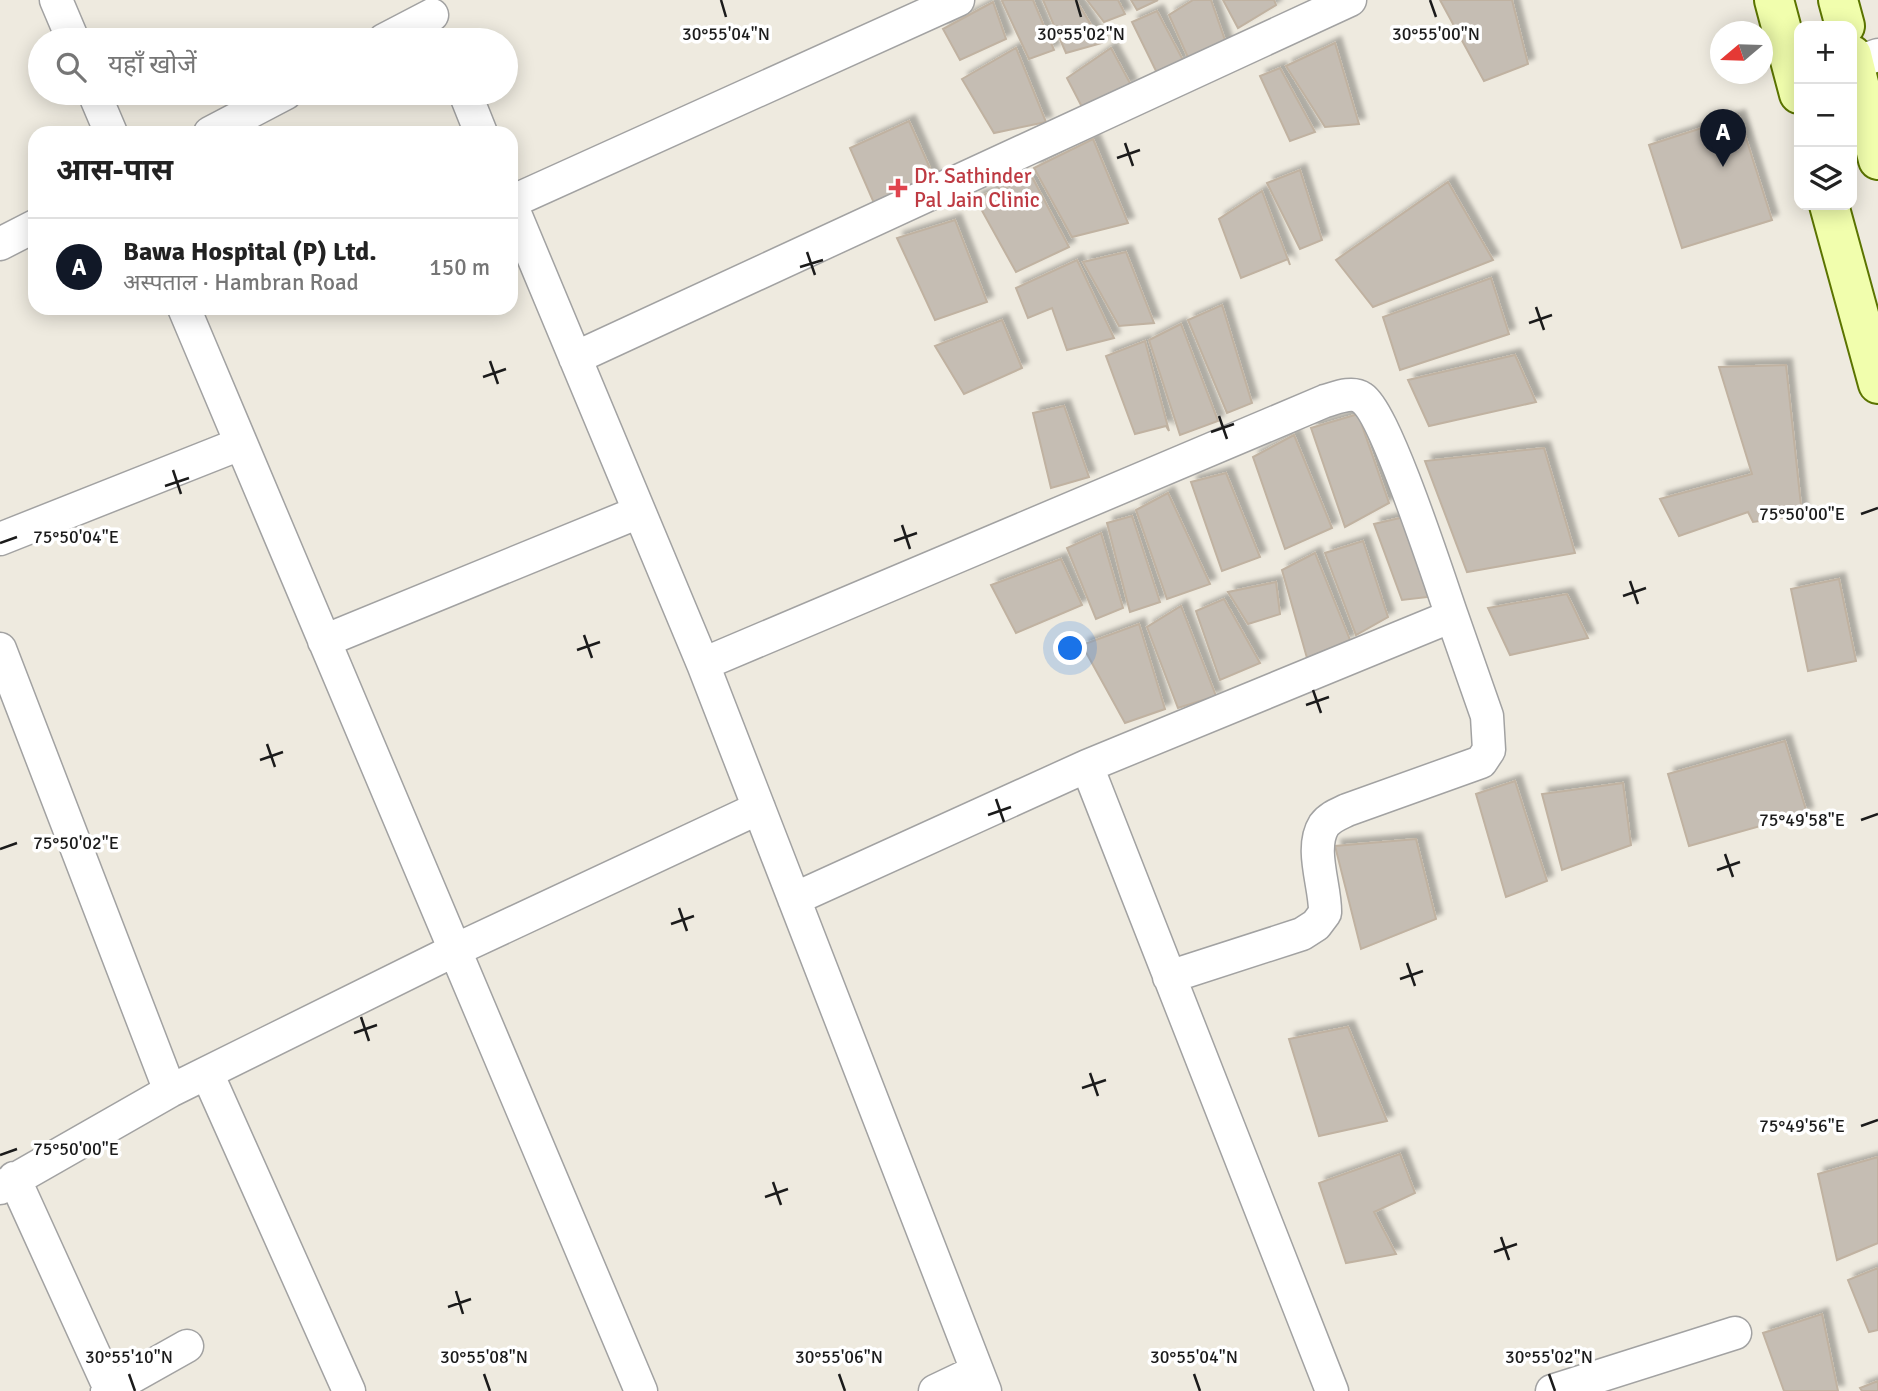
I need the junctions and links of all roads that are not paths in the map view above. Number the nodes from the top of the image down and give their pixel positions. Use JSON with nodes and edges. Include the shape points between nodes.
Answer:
{"nodes":[{"id":1,"x":56,"y":0,"type":"edge"},
{"id":2,"x":958,"y":0,"type":"edge"},
{"id":3,"x":1350,"y":0,"type":"edge"},
{"id":4,"x":1774,"y":0,"type":"edge"},
{"id":5,"x":1838,"y":0,"type":"edge"},
{"id":6,"x":433,"y":18,"type":"edge"},
{"id":7,"x":1843,"y":21,"type":"edge"},
{"id":8,"x":67,"y":28,"type":"edge"},
{"id":9,"x":411,"y":28,"type":"edge"},
{"id":10,"x":1861,"y":58,"type":"edge"},
{"id":11,"x":1797,"y":84,"type":"edge"},
{"id":12,"x":99,"y":105,"type":"edge"},
{"id":13,"x":263,"y":105,"type":"edge"},
{"id":14,"x":469,"y":105,"type":"edge"},
{"id":15,"x":108,"y":126,"type":"edge"},
{"id":16,"x":223,"y":126,"type":"edge"},
{"id":17,"x":478,"y":126,"type":"edge"},
{"id":18,"x":1878,"y":160,"type":"edge"},
{"id":19,"x":518,"y":200,"type":"edge"},
{"id":20,"x":1830,"y":210,"type":"edge"},
{"id":21,"x":518,"y":220,"type":"edge"},
{"id":22,"x":28,"y":230,"type":"edge"},
{"id":23,"x":0,"y":244,"type":"edge"},
{"id":24,"x":187,"y":315,"type":"edge"},
{"id":25,"x":575,"y":358,"type":"junction"},
{"id":26,"x":1878,"y":384,"type":"edge"},
{"id":27,"x":240,"y":444,"type":"junction"},
{"id":28,"x":639,"y":512,"type":"junction"},
{"id":29,"x":0,"y":539,"type":"edge"},
{"id":30,"x":1452,"y":617,"type":"junction"},
{"id":31,"x":324,"y":641,"type":"junction"},
{"id":32,"x":0,"y":649,"type":"edge"},
{"id":33,"x":704,"y":664,"type":"junction"},
{"id":34,"x":1087,"y":766,"type":"junction"},
{"id":35,"x":759,"y":808,"type":"junction"},
{"id":36,"x":794,"y":899,"type":"junction"},
{"id":37,"x":453,"y":951,"type":"junction"},
{"id":38,"x":1169,"y":976,"type":"junction"},
{"id":39,"x":207,"y":1073,"type":"junction"},
{"id":40,"x":170,"y":1091,"type":"junction"},
{"id":41,"x":7,"y":1183,"type":"edge"},
{"id":42,"x":1735,"y":1334,"type":"dead end"},
{"id":43,"x":187,"y":1346,"type":"dead end"},
{"id":44,"x":981,"y":1381,"type":"edge"},
{"id":45,"x":109,"y":1390,"type":"edge"},
{"id":46,"x":349,"y":1391,"type":"edge"},
{"id":47,"x":641,"y":1391,"type":"edge"},
{"id":48,"x":935,"y":1391,"type":"edge"},
{"id":49,"x":1332,"y":1391,"type":"edge"},
{"id":50,"x":1552,"y":1391,"type":"edge"}],
"edges":[{"from":1,"to":8,"type":"street"},
{"from":2,"to":19,"type":"street"},
{"from":3,"to":25,"type":"street"},
{"from":4,"to":11,"type":"main road"},
{"from":5,"to":7,"type":"main road"},
{"from":6,"to":9,"type":"street"},
{"from":10,"to":18,"type":"main road"},
{"from":12,"to":15,"type":"street"},
{"from":13,"to":16,"type":"street"},
{"from":14,"to":17,"type":"street"},
{"from":20,"to":26,"type":"main road"},
{"from":21,"to":25,"type":"street"},
{"from":22,"to":23,"type":"street"},
{"from":24,"to":27,"type":"street"},
{"from":25,"to":28,"type":"street"},
{"from":27,"to":29,"type":"street"},
{"from":27,"to":31,"type":"street"},
{"from":28,"to":31,"type":"street"},
{"from":28,"to":33,"type":"street"},
{"from":30,"to":33,"type":"street","via":[[1395,457],[1371,406],[1360,396],[1346,395]]},
{"from":30,"to":34,"type":"street"},
{"from":30,"to":38,"type":"street","via":[[1487,716],[1489,750],[1481,762],[1331,818],[1320,837],[1325,913],[1316,925],[1302,934]]},
{"from":31,"to":37,"type":"street"},
{"from":32,"to":40,"type":"street"},
{"from":33,"to":35,"type":"street"},
{"from":34,"to":36,"type":"street"},
{"from":34,"to":38,"type":"street"},
{"from":35,"to":36,"type":"street"},
{"from":35,"to":37,"type":"street"},
{"from":36,"to":44,"type":"street"},
{"from":37,"to":39,"type":"street"},
{"from":37,"to":47,"type":"street"},
{"from":38,"to":49,"type":"street"},
{"from":39,"to":40,"type":"street"},
{"from":39,"to":46,"type":"street"},
{"from":40,"to":41,"type":"street"},
{"from":41,"to":45,"type":"street"},
{"from":42,"to":50,"type":"street"},
{"from":43,"to":45,"type":"street"},
{"from":44,"to":48,"type":"street"}]}
